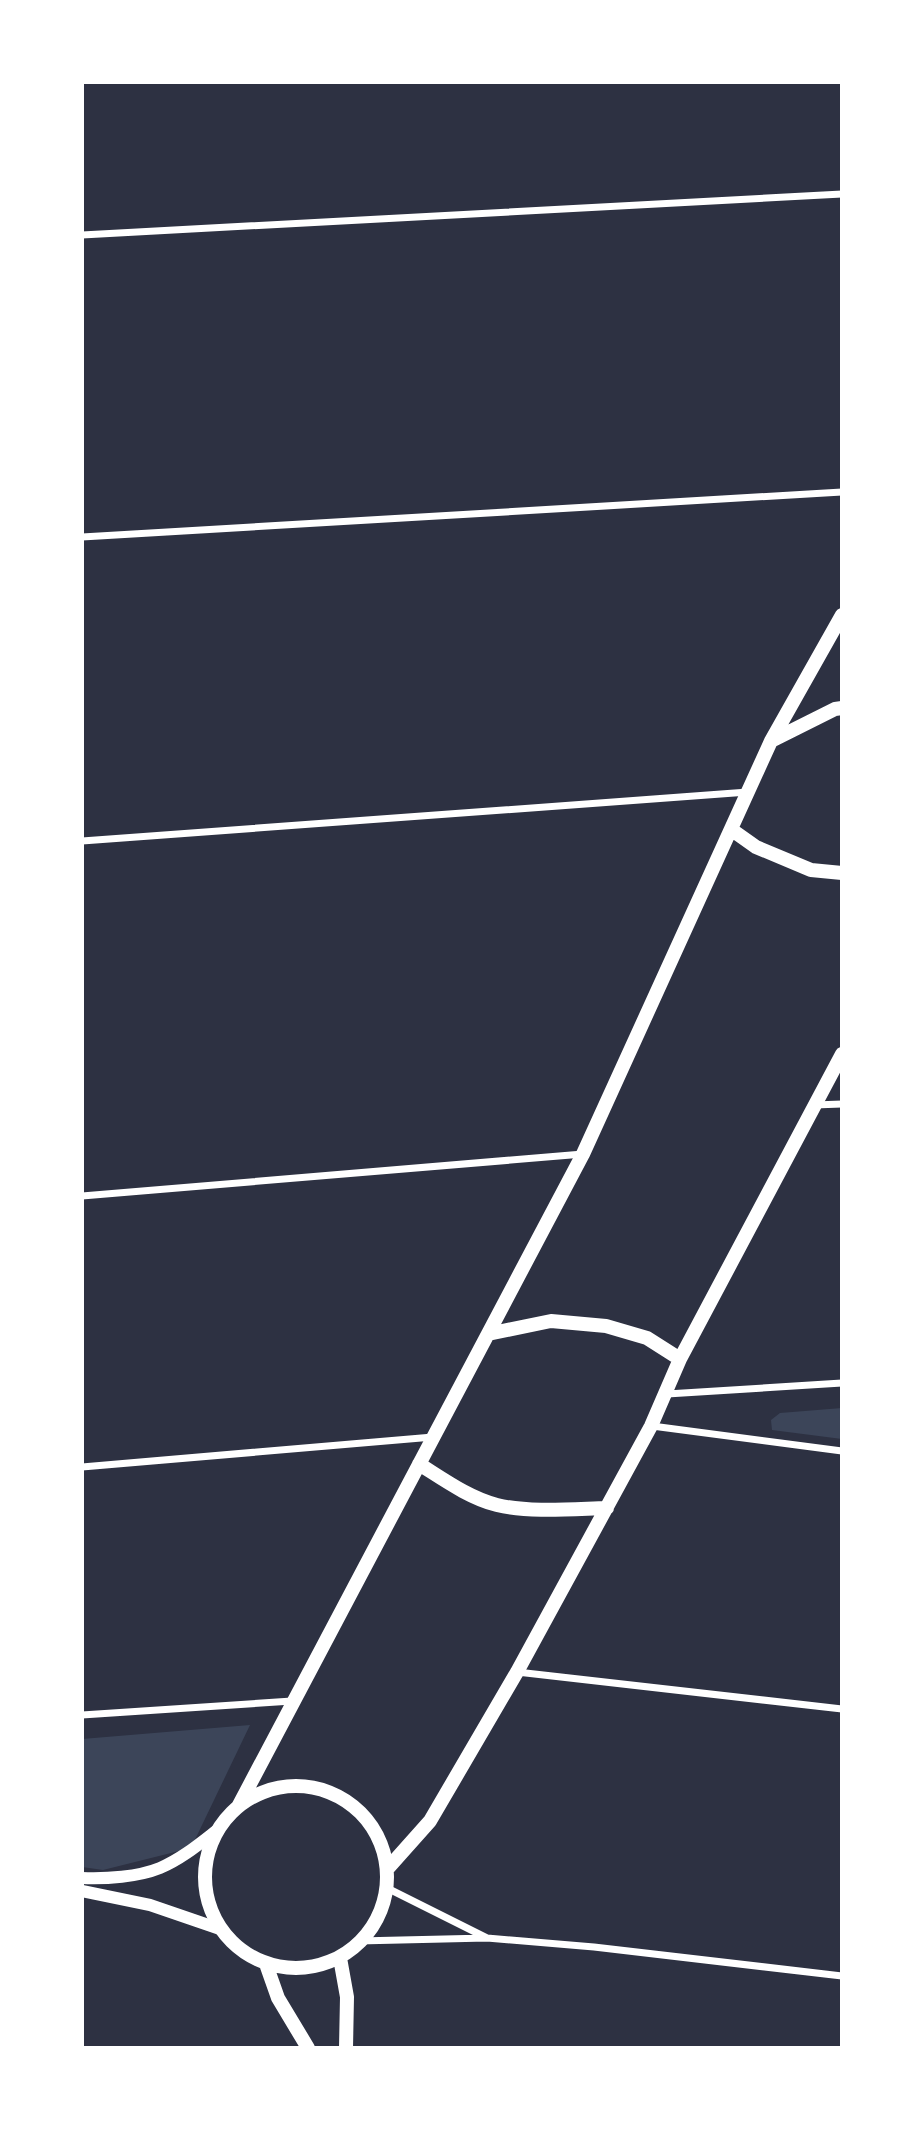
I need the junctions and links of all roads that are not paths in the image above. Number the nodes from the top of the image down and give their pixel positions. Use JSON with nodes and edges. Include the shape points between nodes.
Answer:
{"nodes":[{"id":1,"x":842,"y":194,"type":"edge"},
{"id":2,"x":82,"y":234,"type":"edge"},
{"id":3,"x":842,"y":492,"type":"edge"},
{"id":4,"x":82,"y":537,"type":"edge"},
{"id":5,"x":842,"y":615,"type":"edge"},
{"id":6,"x":842,"y":708,"type":"edge"},
{"id":7,"x":771,"y":741,"type":"junction"},
{"id":8,"x":748,"y":792,"type":"junction"},
{"id":9,"x":732,"y":830,"type":"junction"},
{"id":10,"x":82,"y":841,"type":"edge"},
{"id":11,"x":842,"y":873,"type":"edge"},
{"id":12,"x":842,"y":1054,"type":"edge"},
{"id":13,"x":842,"y":1104,"type":"edge"},
{"id":14,"x":814,"y":1105,"type":"junction"},
{"id":15,"x":583,"y":1154,"type":"junction"},
{"id":16,"x":82,"y":1196,"type":"edge"},
{"id":17,"x":488,"y":1335,"type":"junction"},
{"id":18,"x":680,"y":1359,"type":"junction"},
{"id":19,"x":842,"y":1383,"type":"edge"},
{"id":20,"x":667,"y":1394,"type":"junction"},
{"id":21,"x":651,"y":1426,"type":"junction"},
{"id":22,"x":433,"y":1437,"type":"junction"},
{"id":23,"x":842,"y":1451,"type":"edge"},
{"id":24,"x":419,"y":1464,"type":"junction"},
{"id":25,"x":82,"y":1467,"type":"edge"},
{"id":26,"x":607,"y":1508,"type":"junction"},
{"id":27,"x":517,"y":1672,"type":"junction"},
{"id":28,"x":293,"y":1701,"type":"junction"},
{"id":29,"x":842,"y":1709,"type":"edge"},
{"id":30,"x":82,"y":1715,"type":"edge"},
{"id":31,"x":239,"y":1805,"type":"junction"},
{"id":32,"x":216,"y":1831,"type":"junction"},
{"id":33,"x":389,"y":1867,"type":"junction"},
{"id":34,"x":82,"y":1878,"type":"edge"},
{"id":35,"x":389,"y":1889,"type":"junction"},
{"id":36,"x":82,"y":1891,"type":"edge"},
{"id":37,"x":220,"y":1929,"type":"junction"},
{"id":38,"x":487,"y":1938,"type":"junction"},
{"id":39,"x":358,"y":1941,"type":"junction"},
{"id":40,"x":340,"y":1958,"type":"junction"},
{"id":41,"x":266,"y":1964,"type":"junction"},
{"id":42,"x":842,"y":1976,"type":"edge"},
{"id":43,"x":309,"y":2048,"type":"edge"},
{"id":44,"x":346,"y":2048,"type":"edge"}],
"edges":[{"from":1,"to":2,"type":"street"},
{"from":3,"to":4,"type":"street"},
{"from":5,"to":7,"type":"main road"},
{"from":6,"to":7,"type":"main road"},
{"from":7,"to":8,"type":"main road"},
{"from":8,"to":9,"type":"main road"},
{"from":8,"to":10,"type":"street"},
{"from":9,"to":11,"type":"main road","via":[[756,847],[811,870]]},
{"from":9,"to":15,"type":"main road"},
{"from":12,"to":14,"type":"main road"},
{"from":13,"to":14,"type":"street"},
{"from":14,"to":18,"type":"main road"},
{"from":15,"to":16,"type":"street"},
{"from":15,"to":17,"type":"main road"},
{"from":17,"to":18,"type":"main road","via":[[551,1321],[607,1326],[647,1338]]},
{"from":17,"to":22,"type":"main road"},
{"from":18,"to":20,"type":"main road"},
{"from":19,"to":20,"type":"street"},
{"from":20,"to":21,"type":"main road"},
{"from":21,"to":23,"type":"street"},
{"from":21,"to":26,"type":"main road"},
{"from":22,"to":24,"type":"main road"},
{"from":22,"to":25,"type":"street"},
{"from":24,"to":26,"type":"main road","via":[[456,1488],[497,1505]]},
{"from":24,"to":28,"type":"main road"},
{"from":26,"to":27,"type":"main road"},
{"from":27,"to":29,"type":"street"},
{"from":27,"to":33,"type":"main road","via":[[430,1821]]},
{"from":28,"to":30,"type":"street"},
{"from":28,"to":31,"type":"main road"},
{"from":31,"to":32,"type":"main road"},
{"from":31,"to":33,"type":"main road","via":[[267,1790],[319,1788],[348,1801],[366,1817],[383,1845]]},
{"from":32,"to":34,"type":"street","via":[[158,1869]]},
{"from":32,"to":37,"type":"main road","via":[[205,1861],[206,1900]]},
{"from":33,"to":35,"type":"main road"},
{"from":35,"to":38,"type":"street"},
{"from":35,"to":39,"type":"main road","via":[[381,1913]]},
{"from":36,"to":37,"type":"street","via":[[149,1905]]},
{"from":37,"to":41,"type":"main road","via":[[238,1949]]},
{"from":38,"to":39,"type":"street"},
{"from":38,"to":42,"type":"street"},
{"from":39,"to":40,"type":"main road"},
{"from":40,"to":41,"type":"main road","via":[[309,1968]]},
{"from":40,"to":44,"type":"main road","via":[[347,1997]]},
{"from":41,"to":43,"type":"main road","via":[[278,1998]]}]}
